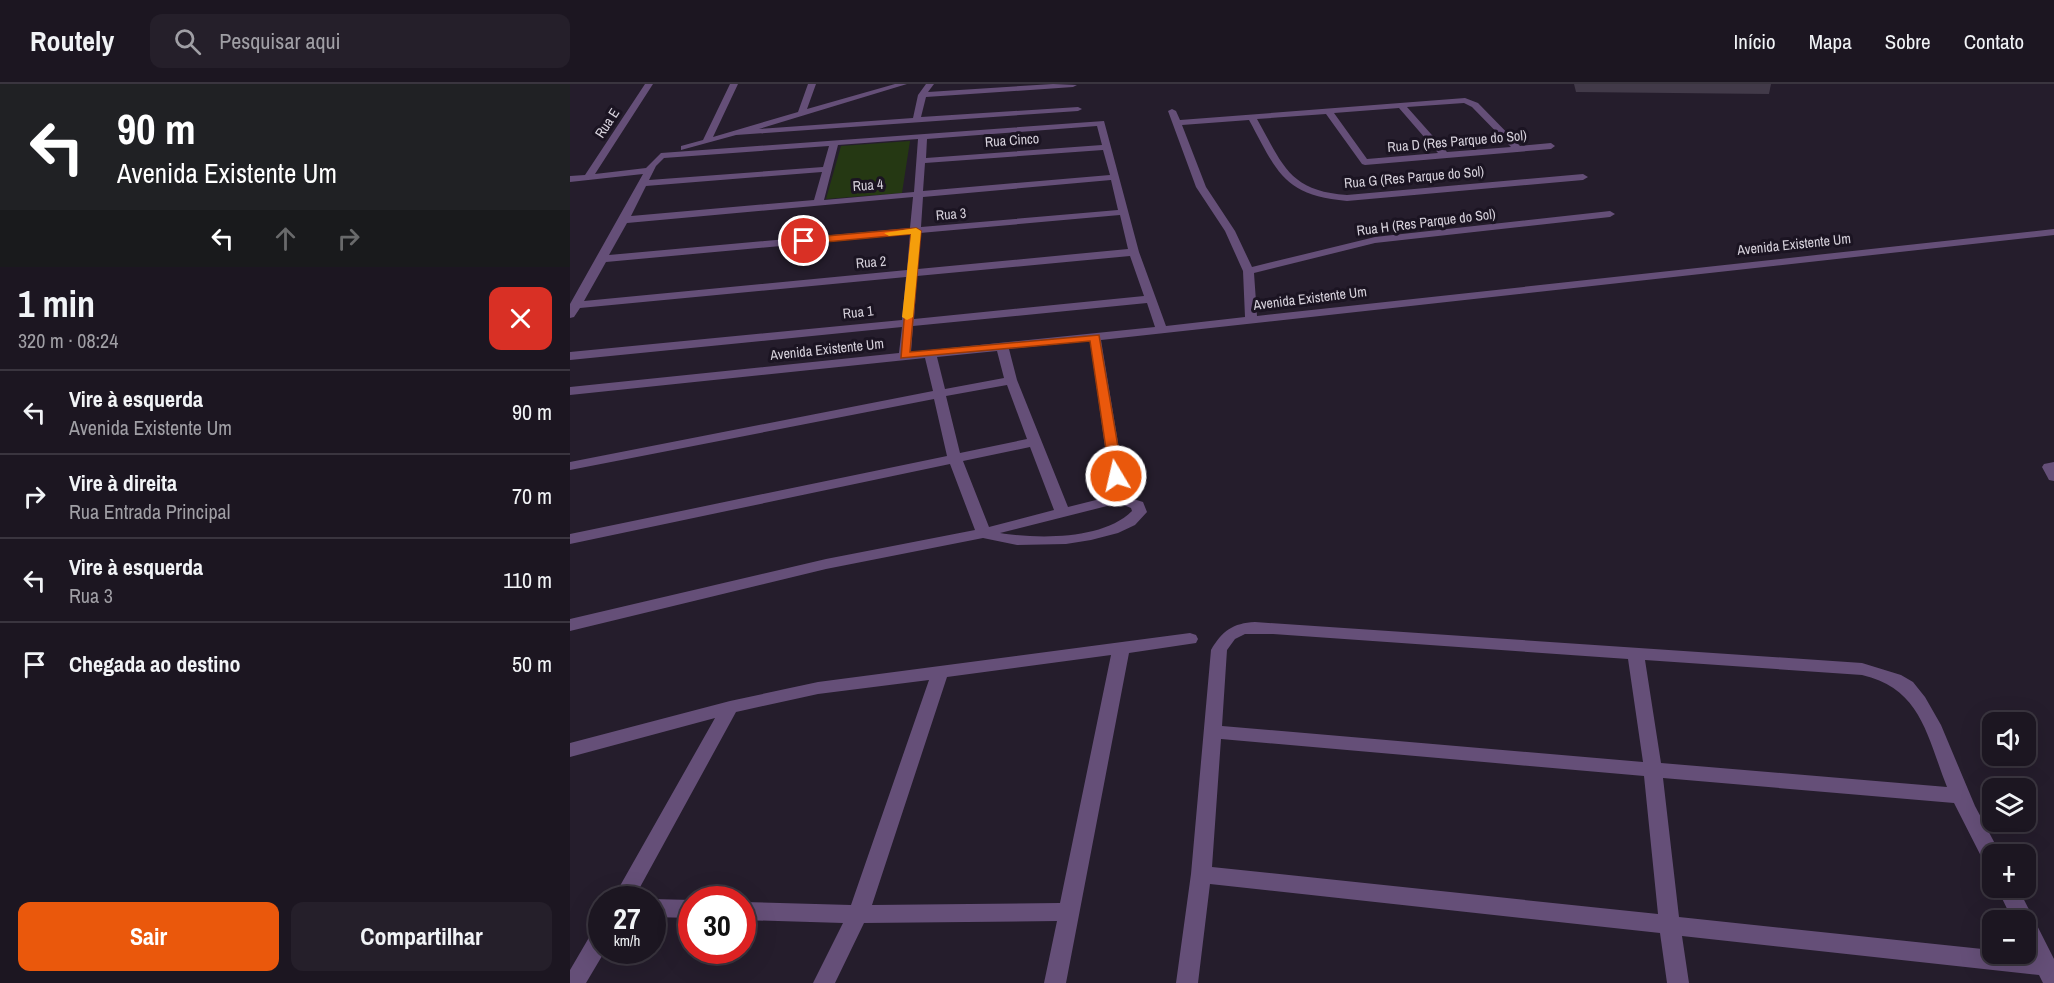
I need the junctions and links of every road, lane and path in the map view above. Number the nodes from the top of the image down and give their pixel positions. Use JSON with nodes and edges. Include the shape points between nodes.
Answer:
{"nodes":[{"id":1,"x":649,"y":84,"type":"edge"},
{"id":2,"x":734,"y":84,"type":"edge"},
{"id":3,"x":812,"y":84,"type":"edge"},
{"id":4,"x":903,"y":84,"type":"edge"},
{"id":5,"x":930,"y":84,"type":"edge"},
{"id":6,"x":1073,"y":85,"type":"edge"},
{"id":7,"x":887,"y":86,"type":"edge"},
{"id":8,"x":922,"y":95,"type":"junction"},
{"id":9,"x":1401,"y":105,"type":"junction"},
{"id":10,"x":1078,"y":109,"type":"dead end"},
{"id":11,"x":1172,"y":111,"type":"dead end"},
{"id":12,"x":1328,"y":111,"type":"junction"},
{"id":13,"x":802,"y":113,"type":"junction"},
{"id":14,"x":1252,"y":117,"type":"junction"},
{"id":15,"x":916,"y":121,"type":"junction"},
{"id":16,"x":1176,"y":123,"type":"junction"},
{"id":17,"x":1007,"y":130,"type":"junction"},
{"id":18,"x":734,"y":134,"type":"junction"},
{"id":19,"x":923,"y":137,"type":"junction"},
{"id":20,"x":706,"y":142,"type":"junction"},
{"id":21,"x":834,"y":144,"type":"junction"},
{"id":22,"x":1551,"y":146,"type":"dead end"},
{"id":23,"x":1107,"y":147,"type":"junction"},
{"id":24,"x":1518,"y":149,"type":"junction"},
{"id":25,"x":1009,"y":154,"type":"junction"},
{"id":26,"x":1445,"y":155,"type":"junction"},
{"id":27,"x":661,"y":156,"type":"junction"},
{"id":28,"x":920,"y":161,"type":"junction"},
{"id":29,"x":741,"y":163,"type":"junction"},
{"id":30,"x":827,"y":170,"type":"junction"},
{"id":31,"x":648,"y":171,"type":"junction"},
{"id":32,"x":588,"y":177,"type":"junction"},
{"id":33,"x":1114,"y":177,"type":"junction"},
{"id":34,"x":1583,"y":177,"type":"dead end"},
{"id":35,"x":570,"y":179,"type":"edge"},
{"id":36,"x":643,"y":183,"type":"junction"},
{"id":37,"x":919,"y":195,"type":"junction"},
{"id":38,"x":818,"y":203,"type":"junction"},
{"id":39,"x":1124,"y":212,"type":"junction"},
{"id":40,"x":1610,"y":214,"type":"dead end"},
{"id":41,"x":624,"y":220,"type":"junction"},
{"id":42,"x":916,"y":231,"type":"junction"},
{"id":43,"x":2054,"y":232,"type":"edge"},
{"id":44,"x":1134,"y":252,"type":"junction"},
{"id":45,"x":601,"y":259,"type":"junction"},
{"id":46,"x":1248,"y":271,"type":"junction"},
{"id":47,"x":911,"y":273,"type":"junction"},
{"id":48,"x":1150,"y":299,"type":"junction"},
{"id":49,"x":573,"y":310,"type":"edge"},
{"id":50,"x":1251,"y":320,"type":"junction"},
{"id":51,"x":907,"y":322,"type":"junction"},
{"id":52,"x":1162,"y":330,"type":"junction"},
{"id":53,"x":1095,"y":337,"type":"junction"},
{"id":54,"x":1002,"y":346,"type":"junction"},
{"id":55,"x":930,"y":354,"type":"junction"},
{"id":56,"x":570,"y":356,"type":"edge"},
{"id":57,"x":904,"y":356,"type":"junction"},
{"id":58,"x":1011,"y":380,"type":"junction"},
{"id":59,"x":570,"y":391,"type":"edge"},
{"id":60,"x":938,"y":394,"type":"junction"},
{"id":61,"x":1034,"y":442,"type":"junction"},
{"id":62,"x":955,"y":459,"type":"junction"},
{"id":63,"x":570,"y":466,"type":"edge"},
{"id":64,"x":1120,"y":499,"type":"junction"},
{"id":65,"x":1062,"y":511,"type":"junction"},
{"id":66,"x":984,"y":533,"type":"junction"},
{"id":67,"x":570,"y":539,"type":"edge"},
{"id":68,"x":570,"y":626,"type":"edge"},
{"id":69,"x":1190,"y":639,"type":"dead end"},
{"id":70,"x":1121,"y":649,"type":"junction"},
{"id":71,"x":1635,"y":652,"type":"junction"},
{"id":72,"x":940,"y":672,"type":"junction"},
{"id":73,"x":730,"y":707,"type":"junction"},
{"id":74,"x":1213,"y":732,"type":"junction"},
{"id":75,"x":570,"y":750,"type":"edge"},
{"id":76,"x":1653,"y":769,"type":"junction"},
{"id":77,"x":1960,"y":796,"type":"junction"},
{"id":78,"x":1985,"y":844,"type":"edge"},
{"id":79,"x":1201,"y":874,"type":"junction"},
{"id":80,"x":630,"y":886,"type":"edge"},
{"id":81,"x":756,"y":911,"type":"edge"},
{"id":82,"x":1070,"y":912,"type":"junction"},
{"id":83,"x":858,"y":914,"type":"junction"},
{"id":84,"x":1669,"y":923,"type":"junction"},
{"id":85,"x":2036,"y":946,"type":"edge"},
{"id":86,"x":588,"y":960,"type":"edge"},
{"id":87,"x":2050,"y":974,"type":"edge"},
{"id":88,"x":574,"y":983,"type":"edge"},
{"id":89,"x":824,"y":983,"type":"edge"},
{"id":90,"x":1055,"y":983,"type":"edge"},
{"id":91,"x":1186,"y":983,"type":"edge"},
{"id":92,"x":1678,"y":983,"type":"edge"}],
"edges":[{"from":1,"to":32,"type":"street","name":"Rua E"},
{"from":2,"to":20,"type":"street"},
{"from":3,"to":13,"type":"street"},
{"from":4,"to":7,"type":"street"},
{"from":5,"to":8,"type":"street"},
{"from":6,"to":8,"type":"street"},
{"from":7,"to":13,"type":"street"},
{"from":8,"to":15,"type":"street"},
{"from":9,"to":12,"type":"street"},
{"from":9,"to":24,"type":"street","via":[[1468,101]]},
{"from":9,"to":26,"type":"street"},
{"from":10,"to":15,"type":"street"},
{"from":11,"to":16,"type":"street"},
{"from":12,"to":14,"type":"street"},
{"from":12,"to":26,"type":"street","name":"Rua D (Res Parque do Sol)","via":[[1365,162]]},
{"from":13,"to":18,"type":"street"},
{"from":14,"to":16,"type":"street"},
{"from":14,"to":34,"type":"street","name":"Rua G (Res Parque do Sol)","via":[[1289,181],[1301,189],[1327,196],[1347,198]]},
{"from":15,"to":18,"type":"street"},
{"from":16,"to":46,"type":"street","via":[[1201,187],[1230,231]]},
{"from":17,"to":19,"type":"street"},
{"from":17,"to":23,"type":"street","via":[[1101,123]]},
{"from":17,"to":25,"type":"street"},
{"from":18,"to":20,"type":"street"},
{"from":19,"to":21,"type":"street"},
{"from":19,"to":28,"type":"street"},
{"from":20,"to":27,"type":"street"},
{"from":21,"to":29,"type":"street"},
{"from":21,"to":30,"type":"street"},
{"from":22,"to":24,"type":"street","name":"Rua D (Res Parque do Sol)"},
{"from":23,"to":25,"type":"street","name":"Rua Cinco"},
{"from":23,"to":33,"type":"street"},
{"from":24,"to":26,"type":"street","name":"Rua D (Res Parque do Sol)"},
{"from":25,"to":28,"type":"street","name":"Rua Cinco"},
{"from":27,"to":29,"type":"street"},
{"from":27,"to":31,"type":"street"},
{"from":28,"to":37,"type":"street"},
{"from":29,"to":30,"type":"street"},
{"from":29,"to":36,"type":"street"},
{"from":30,"to":38,"type":"street"},
{"from":31,"to":32,"type":"street"},
{"from":31,"to":36,"type":"street"},
{"from":32,"to":35,"type":"street"},
{"from":33,"to":37,"type":"street","name":"Rua 4"},
{"from":33,"to":39,"type":"street"},
{"from":36,"to":41,"type":"street"},
{"from":37,"to":38,"type":"street","name":"Rua 4"},
{"from":37,"to":42,"type":"street"},
{"from":38,"to":41,"type":"street","name":"Rua 4"},
{"from":39,"to":42,"type":"street","name":"Rua 3"},
{"from":39,"to":44,"type":"street"},
{"from":40,"to":46,"type":"street","name":"Rua H (Res Parque do Sol)","via":[[1374,240]]},
{"from":41,"to":45,"type":"street"},
{"from":42,"to":45,"type":"street","name":"Rua 3"},
{"from":42,"to":47,"type":"street"},
{"from":43,"to":50,"type":"street","name":"Avenida Existente Um"},
{"from":44,"to":47,"type":"street","name":"Rua 2"},
{"from":44,"to":48,"type":"street"},
{"from":45,"to":49,"type":"street"},
{"from":46,"to":50,"type":"street"},
{"from":47,"to":49,"type":"street","name":"Rua 2"},
{"from":47,"to":51,"type":"street"},
{"from":48,"to":51,"type":"street","name":"Rua 1"},
{"from":48,"to":52,"type":"street"},
{"from":50,"to":52,"type":"street","name":"Avenida Existente Um"},
{"from":51,"to":56,"type":"street","name":"Rua 1"},
{"from":51,"to":57,"type":"street"},
{"from":52,"to":53,"type":"street","name":"Avenida Existente Um"},
{"from":53,"to":54,"type":"street","name":"Avenida Existente Um"},
{"from":53,"to":64,"type":"street"},
{"from":54,"to":55,"type":"street","name":"Avenida Existente Um"},
{"from":54,"to":58,"type":"street"},
{"from":55,"to":57,"type":"street","name":"Avenida Existente Um"},
{"from":55,"to":60,"type":"street"},
{"from":57,"to":59,"type":"street","name":"Avenida Existente Um"},
{"from":58,"to":60,"type":"street"},
{"from":58,"to":61,"type":"street"},
{"from":60,"to":62,"type":"street"},
{"from":60,"to":63,"type":"street"},
{"from":61,"to":62,"type":"street"},
{"from":61,"to":65,"type":"street"},
{"from":62,"to":66,"type":"street"},
{"from":62,"to":67,"type":"street"},
{"from":64,"to":65,"type":"street"},
{"from":64,"to":66,"type":"street","via":[[1138,505],[1140,512],[1136,520],[1122,528],[1077,538],[1012,541]]},
{"from":65,"to":66,"type":"street"},
{"from":66,"to":68,"type":"street","via":[[826,564]]},
{"from":69,"to":70,"type":"street"},
{"from":70,"to":72,"type":"street"},
{"from":70,"to":82,"type":"street"},
{"from":71,"to":74,"type":"street","via":[[1273,627],[1235,629],[1219,650]]},
{"from":71,"to":76,"type":"street"},
{"from":71,"to":77,"type":"street","via":[[1862,669],[1900,681],[1924,711]]},
{"from":72,"to":73,"type":"street","via":[[819,688]]},
{"from":72,"to":83,"type":"street"},
{"from":73,"to":75,"type":"street"},
{"from":73,"to":80,"type":"street"},
{"from":74,"to":76,"type":"street"},
{"from":74,"to":79,"type":"street"},
{"from":76,"to":77,"type":"street"},
{"from":76,"to":84,"type":"street"},
{"from":77,"to":78,"type":"street"},
{"from":79,"to":84,"type":"street"},
{"from":79,"to":91,"type":"street"},
{"from":81,"to":83,"type":"street"},
{"from":82,"to":83,"type":"street"},
{"from":82,"to":90,"type":"street"},
{"from":83,"to":89,"type":"street"},
{"from":84,"to":87,"type":"street"},
{"from":84,"to":92,"type":"street"},
{"from":85,"to":87,"type":"street"},
{"from":86,"to":88,"type":"street"}]}
